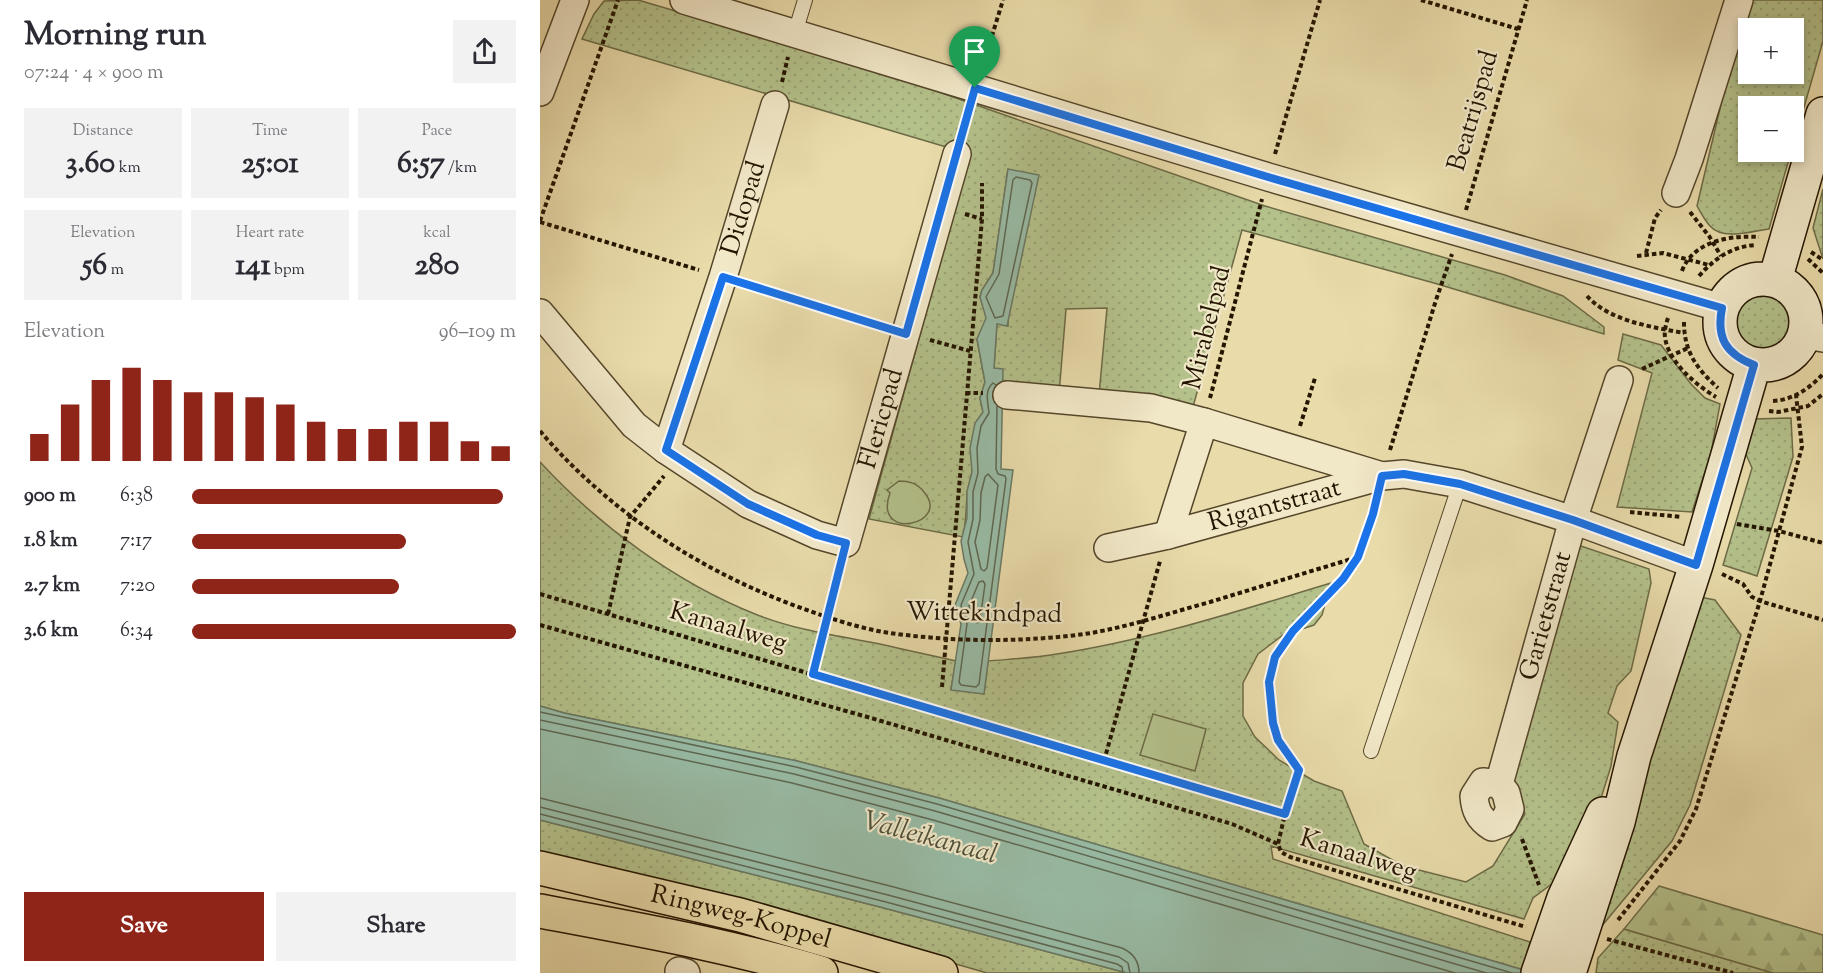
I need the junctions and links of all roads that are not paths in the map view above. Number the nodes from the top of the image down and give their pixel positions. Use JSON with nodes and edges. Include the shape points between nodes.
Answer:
{"nodes":[{"id":1,"x":575,"y":0,"type":"edge"},
{"id":2,"x":684,"y":0,"type":"edge"},
{"id":3,"x":805,"y":0,"type":"edge"},
{"id":4,"x":1739,"y":0,"type":"edge"},
{"id":5,"x":795,"y":33,"type":"junction"},
{"id":6,"x":540,"y":92,"type":"edge"},
{"id":7,"x":775,"y":105,"type":"road end"},
{"id":8,"x":1823,"y":114,"type":"edge"},
{"id":9,"x":957,"y":154,"type":"road end"},
{"id":10,"x":1676,"y":193,"type":"road end"},
{"id":11,"x":1775,"y":280,"type":"junction"},
{"id":12,"x":1722,"y":308,"type":"junction"},
{"id":13,"x":540,"y":313,"type":"edge"},
{"id":14,"x":1814,"y":336,"type":"edge"},
{"id":15,"x":1754,"y":365,"type":"junction"},
{"id":16,"x":1619,"y":380,"type":"road end"},
{"id":17,"x":1007,"y":395,"type":"dead end"},
{"id":18,"x":1204,"y":422,"type":"junction"},
{"id":19,"x":673,"y":454,"type":"junction"},
{"id":20,"x":1382,"y":476,"type":"junction"},
{"id":21,"x":1460,"y":484,"type":"junction"},
{"id":22,"x":1573,"y":520,"type":"junction"},
{"id":23,"x":1168,"y":534,"type":"junction"},
{"id":24,"x":1108,"y":548,"type":"dead end"},
{"id":25,"x":1696,"y":565,"type":"junction"},
{"id":26,"x":1371,"y":751,"type":"dead end"},
{"id":27,"x":1634,"y":756,"type":"junction"},
{"id":28,"x":1507,"y":816,"type":"road end"},
{"id":29,"x":540,"y":868,"type":"edge"},
{"id":30,"x":540,"y":911,"type":"edge"},
{"id":31,"x":1548,"y":972,"type":"edge"},
{"id":32,"x":821,"y":973,"type":"edge"},
{"id":33,"x":941,"y":973,"type":"edge"}],
"edges":[{"from":1,"to":6,"type":"street"},
{"from":2,"to":5,"type":"street"},
{"from":3,"to":5,"type":"lane"},
{"from":4,"to":10,"type":"street"},
{"from":5,"to":12,"type":"street","via":[[1268,177]]},
{"from":7,"to":19,"type":"street","name":"Didopad"},
{"from":8,"to":11,"type":"street"},
{"from":9,"to":19,"type":"street","name":"Flericpad","via":[[846,543],[748,504]]},
{"from":11,"to":12,"type":"street","via":[[1749,281],[1737,287]]},
{"from":11,"to":14,"type":"street","via":[[1798,296]]},
{"from":12,"to":15,"type":"street","via":[[1721,337],[1739,359]]},
{"from":13,"to":19,"type":"street","via":[[634,425]]},
{"from":14,"to":15,"type":"street","via":[[1785,361]]},
{"from":15,"to":25,"type":"street"},
{"from":16,"to":22,"type":"street","name":"Garietstraat"},
{"from":17,"to":18,"type":"street","name":"Rigantstraat","via":[[1151,408]]},
{"from":18,"to":20,"type":"street","name":"Rigantstraat"},
{"from":18,"to":23,"type":"street","name":"Rigantstraat"},
{"from":20,"to":21,"type":"street","name":"Rigantstraat","via":[[1404,474]]},
{"from":20,"to":23,"type":"street","name":"Rigantstraat"},
{"from":21,"to":22,"type":"street","name":"Rigantstraat"},
{"from":21,"to":26,"type":"lane"},
{"from":22,"to":25,"type":"street","name":"Rigantstraat"},
{"from":22,"to":28,"type":"street","name":"Garietstraat","via":[[1499,784],[1510,804]]},
{"from":23,"to":24,"type":"street","name":"Rigantstraat"},
{"from":25,"to":27,"type":"street"},
{"from":27,"to":31,"type":"street","via":[[1618,822]]},
{"from":27,"to":31,"type":"street","via":[[1578,865],[1537,926]]},
{"from":29,"to":33,"type":"main road","name":"Ringweg-Koppel","via":[[740,915]]},
{"from":30,"to":32,"type":"main road","name":"Ringweg-Koppel","via":[[689,939]]}]}
